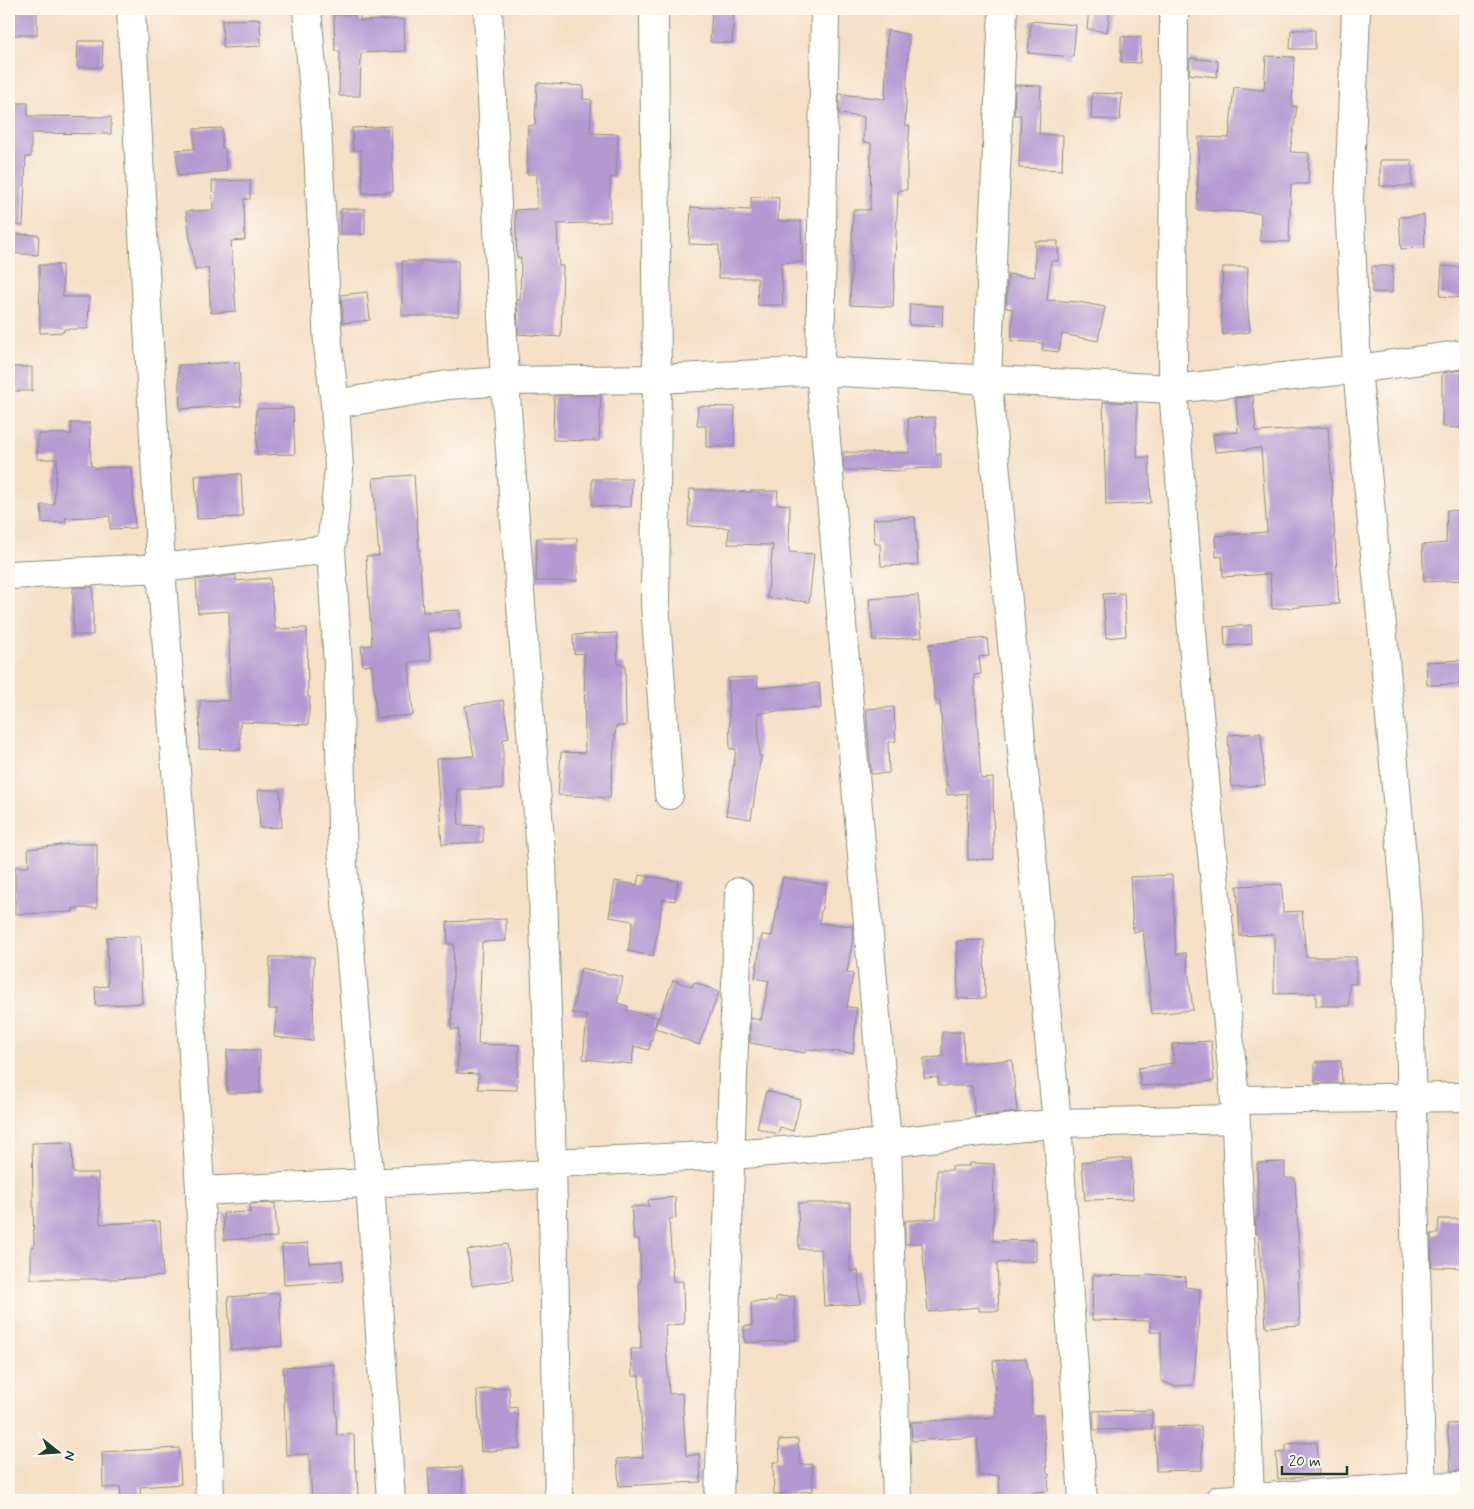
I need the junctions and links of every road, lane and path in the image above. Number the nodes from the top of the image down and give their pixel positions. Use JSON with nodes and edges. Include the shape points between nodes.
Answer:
{"nodes":[{"id":1,"x":131,"y":9,"type":"edge"},
{"id":2,"x":307,"y":9,"type":"edge"},
{"id":3,"x":488,"y":9,"type":"edge"},
{"id":4,"x":654,"y":9,"type":"edge"},
{"id":5,"x":825,"y":9,"type":"edge"},
{"id":6,"x":1003,"y":9,"type":"edge"},
{"id":7,"x":1174,"y":9,"type":"edge"},
{"id":8,"x":1356,"y":9,"type":"edge"},
{"id":9,"x":1465,"y":354,"type":"edge"},
{"id":10,"x":820,"y":370,"type":"junction"},
{"id":11,"x":1357,"y":370,"type":"junction"},
{"id":12,"x":987,"y":378,"type":"junction"},
{"id":13,"x":657,"y":379,"type":"junction"},
{"id":14,"x":505,"y":381,"type":"junction"},
{"id":15,"x":1173,"y":388,"type":"junction"},
{"id":16,"x":335,"y":404,"type":"junction"},
{"id":17,"x":331,"y":549,"type":"junction"},
{"id":18,"x":161,"y":568,"type":"junction"},
{"id":19,"x":9,"y":575,"type":"edge"},
{"id":20,"x":669,"y":795,"type":"dead end"},
{"id":21,"x":739,"y":892,"type":"dead end"},
{"id":22,"x":1411,"y":1097,"type":"junction"},
{"id":23,"x":1465,"y":1097,"type":"edge"},
{"id":24,"x":1235,"y":1110,"type":"junction"},
{"id":25,"x":1057,"y":1123,"type":"junction"},
{"id":26,"x":887,"y":1143,"type":"junction"},
{"id":27,"x":732,"y":1155,"type":"junction"},
{"id":28,"x":551,"y":1168,"type":"junction"},
{"id":29,"x":370,"y":1182,"type":"junction"},
{"id":30,"x":200,"y":1191,"type":"junction"},
{"id":31,"x":1465,"y":1486,"type":"edge"},
{"id":32,"x":1422,"y":1494,"type":"edge"},
{"id":33,"x":1250,"y":1499,"type":"edge"},
{"id":34,"x":210,"y":1500,"type":"edge"},
{"id":35,"x":391,"y":1500,"type":"edge"},
{"id":36,"x":559,"y":1500,"type":"edge"},
{"id":37,"x":720,"y":1500,"type":"edge"},
{"id":38,"x":897,"y":1500,"type":"edge"},
{"id":39,"x":1083,"y":1500,"type":"edge"},
{"id":40,"x":1219,"y":1500,"type":"edge"}],
"edges":[{"from":1,"to":18,"type":"street"},
{"from":2,"to":16,"type":"street","via":[[328,345]]},
{"from":3,"to":14,"type":"street"},
{"from":4,"to":13,"type":"street"},
{"from":5,"to":10,"type":"street"},
{"from":6,"to":12,"type":"street"},
{"from":7,"to":15,"type":"street"},
{"from":8,"to":11,"type":"street","via":[[1349,201]]},
{"from":9,"to":11,"type":"street"},
{"from":10,"to":12,"type":"street"},
{"from":10,"to":13,"type":"street"},
{"from":10,"to":26,"type":"street"},
{"from":11,"to":15,"type":"street"},
{"from":11,"to":22,"type":"street","via":[[1407,916]]},
{"from":12,"to":15,"type":"street"},
{"from":12,"to":25,"type":"street"},
{"from":13,"to":14,"type":"street"},
{"from":13,"to":20,"type":"street","via":[[655,604]]},
{"from":14,"to":16,"type":"street","via":[[448,385]]},
{"from":14,"to":28,"type":"street","via":[[542,863]]},
{"from":15,"to":24,"type":"street"},
{"from":16,"to":17,"type":"street","via":[[339,468]]},
{"from":17,"to":18,"type":"street"},
{"from":17,"to":29,"type":"street","via":[[338,666],[343,866]]},
{"from":18,"to":19,"type":"street"},
{"from":18,"to":30,"type":"street","via":[[184,878]]},
{"from":21,"to":27,"type":"street"},
{"from":22,"to":23,"type":"street"},
{"from":22,"to":24,"type":"street"},
{"from":22,"to":32,"type":"street"},
{"from":24,"to":25,"type":"street"},
{"from":24,"to":33,"type":"street"},
{"from":25,"to":26,"type":"street"},
{"from":25,"to":39,"type":"street"},
{"from":26,"to":27,"type":"street"},
{"from":26,"to":38,"type":"street"},
{"from":27,"to":28,"type":"street"},
{"from":27,"to":37,"type":"street"},
{"from":28,"to":29,"type":"street"},
{"from":28,"to":36,"type":"street"},
{"from":29,"to":30,"type":"street"},
{"from":29,"to":35,"type":"street"},
{"from":30,"to":34,"type":"street"},
{"from":31,"to":32,"type":"street"},
{"from":32,"to":33,"type":"street"},
{"from":33,"to":40,"type":"street"}]}
